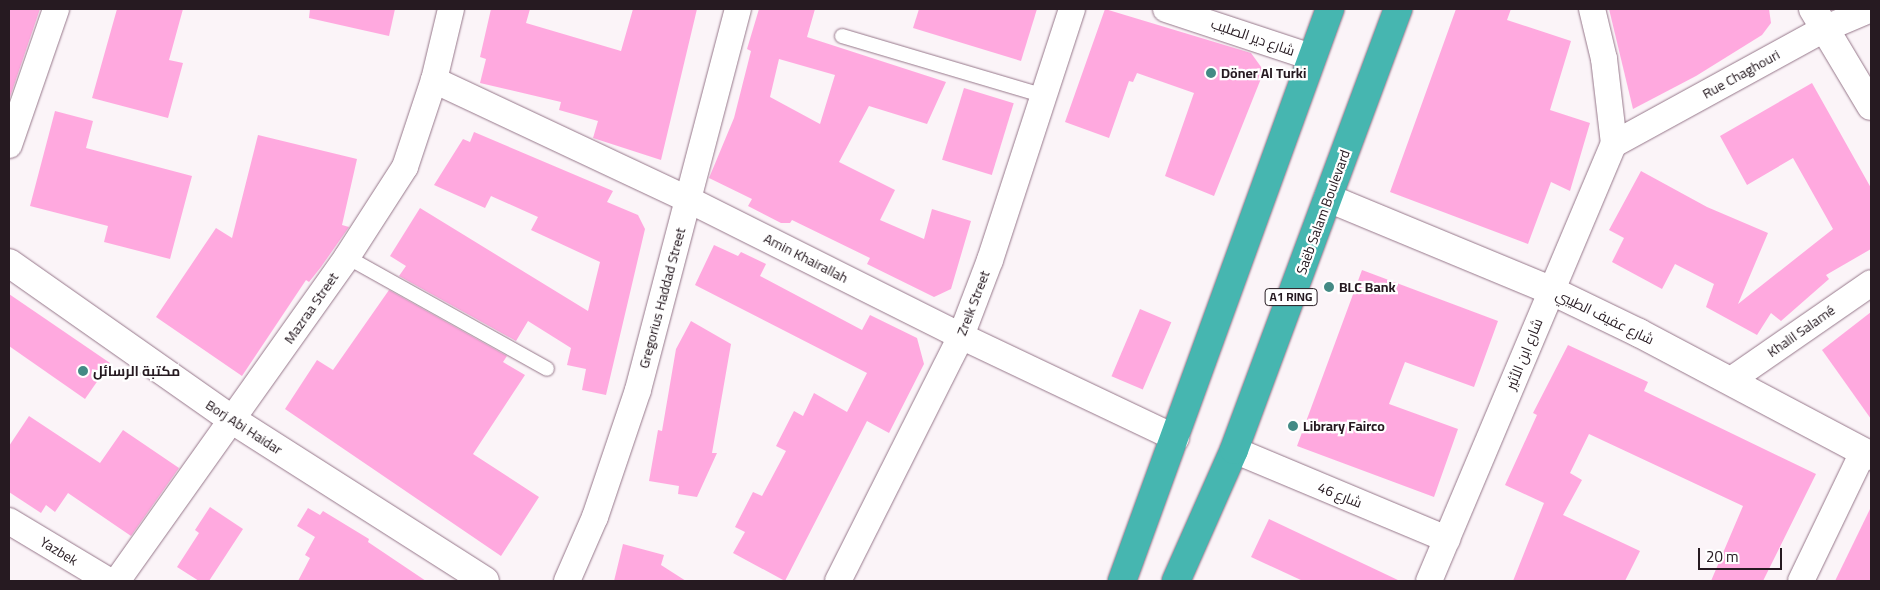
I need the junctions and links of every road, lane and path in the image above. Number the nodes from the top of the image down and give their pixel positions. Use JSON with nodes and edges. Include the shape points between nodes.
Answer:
{"nodes":[{"id":1,"x":56,"y":9,"type":"edge"},
{"id":2,"x":451,"y":9,"type":"edge"},
{"id":3,"x":738,"y":9,"type":"edge"},
{"id":4,"x":1072,"y":9,"type":"edge"},
{"id":5,"x":1166,"y":9,"type":"edge"},
{"id":6,"x":1330,"y":9,"type":"edge"},
{"id":7,"x":1398,"y":9,"type":"edge"},
{"id":8,"x":1592,"y":9,"type":"edge"},
{"id":9,"x":1871,"y":9,"type":"edge"},
{"id":10,"x":1819,"y":19,"type":"edge"},
{"id":11,"x":842,"y":36,"type":"dead end"},
{"id":12,"x":1311,"y":57,"type":"junction"},
{"id":13,"x":434,"y":80,"type":"junction"},
{"id":14,"x":1041,"y":95,"type":"junction"},
{"id":15,"x":1871,"y":106,"type":"edge"},
{"id":16,"x":1614,"y":144,"type":"junction"},
{"id":17,"x":9,"y":145,"type":"edge"},
{"id":18,"x":1328,"y":198,"type":"junction"},
{"id":19,"x":689,"y":200,"type":"junction"},
{"id":20,"x":347,"y":257,"type":"junction"},
{"id":21,"x":9,"y":263,"type":"edge"},
{"id":22,"x":1871,"y":283,"type":"edge"},
{"id":23,"x":1550,"y":290,"type":"junction"},
{"id":24,"x":961,"y":336,"type":"junction"},
{"id":25,"x":547,"y":369,"type":"dead end"},
{"id":26,"x":1731,"y":380,"type":"junction"},
{"id":27,"x":231,"y":420,"type":"junction"},
{"id":28,"x":1176,"y":438,"type":"junction"},
{"id":29,"x":1234,"y":450,"type":"junction"},
{"id":30,"x":1867,"y":454,"type":"edge"},
{"id":31,"x":9,"y":521,"type":"edge"},
{"id":32,"x":1447,"y":539,"type":"junction"},
{"id":33,"x":109,"y":581,"type":"edge"},
{"id":34,"x":118,"y":581,"type":"edge"},
{"id":35,"x":485,"y":581,"type":"edge"},
{"id":36,"x":567,"y":581,"type":"edge"},
{"id":37,"x":838,"y":581,"type":"edge"},
{"id":38,"x":1122,"y":581,"type":"edge"},
{"id":39,"x":1176,"y":581,"type":"edge"},
{"id":40,"x":1429,"y":581,"type":"edge"},
{"id":41,"x":1801,"y":581,"type":"edge"}],
"edges":[{"from":1,"to":17,"type":"street"},
{"from":2,"to":13,"type":"street","name":"Mazraa Street"},
{"from":3,"to":19,"type":"street","name":"Gregorius Haddad Street"},
{"from":4,"to":14,"type":"street","name":"Zreik Street"},
{"from":5,"to":12,"type":"street","name":"شارع دير الصليب"},
{"from":6,"to":12,"type":"highway"},
{"from":7,"to":18,"type":"highway","name":"Saëb Salam Boulevard","number":"A1 RING"},
{"from":8,"to":16,"type":"street","via":[[1604,59]]},
{"from":9,"to":10,"type":"street","name":"Rue Chaghouri"},
{"from":10,"to":15,"type":"street"},
{"from":10,"to":16,"type":"street","name":"Rue Chaghouri"},
{"from":11,"to":14,"type":"lane"},
{"from":12,"to":28,"type":"highway"},
{"from":13,"to":19,"type":"street","name":"Amin Khairallah"},
{"from":13,"to":20,"type":"street","name":"Mazraa Street","via":[[405,167]]},
{"from":14,"to":24,"type":"street","name":"Zreik Street","via":[[990,260]]},
{"from":16,"to":23,"type":"street","name":"شارع ابن الأثير"},
{"from":18,"to":23,"type":"street","name":"شارع عفيف الطيبي"},
{"from":18,"to":29,"type":"highway","name":"Saëb Salam Boulevard","number":"A1 RING"},
{"from":19,"to":24,"type":"street","name":"Amin Khairallah"},
{"from":19,"to":36,"type":"street","name":"Gregorius Haddad Street","via":[[638,390],[595,517]]},
{"from":20,"to":25,"type":"lane"},
{"from":20,"to":27,"type":"street","name":"Mazraa Street"},
{"from":21,"to":27,"type":"street","name":"Borj Abi Haidar"},
{"from":22,"to":26,"type":"street","name":"Khalil Salamé"},
{"from":23,"to":26,"type":"street","name":"شارع عفيف الطيبي"},
{"from":23,"to":32,"type":"street","name":"شارع ابن الأثير"},
{"from":24,"to":28,"type":"street","name":"Amin Khairallah"},
{"from":24,"to":37,"type":"street","name":"Zreik Street"},
{"from":26,"to":30,"type":"street","name":"شارع عفيف الطيبي"},
{"from":27,"to":34,"type":"street","name":"Mazraa Street"},
{"from":27,"to":35,"type":"street","name":"Borj Abi Haidar"},
{"from":28,"to":38,"type":"highway"},
{"from":29,"to":32,"type":"street","name":"شارع 46"},
{"from":29,"to":39,"type":"highway","name":"Saëb Salam Boulevard","number":"A1 RING"},
{"from":30,"to":41,"type":"street"},
{"from":31,"to":33,"type":"street","name":"Yazbek"},
{"from":32,"to":40,"type":"street","name":"شارع ابن الأثير"}]}
